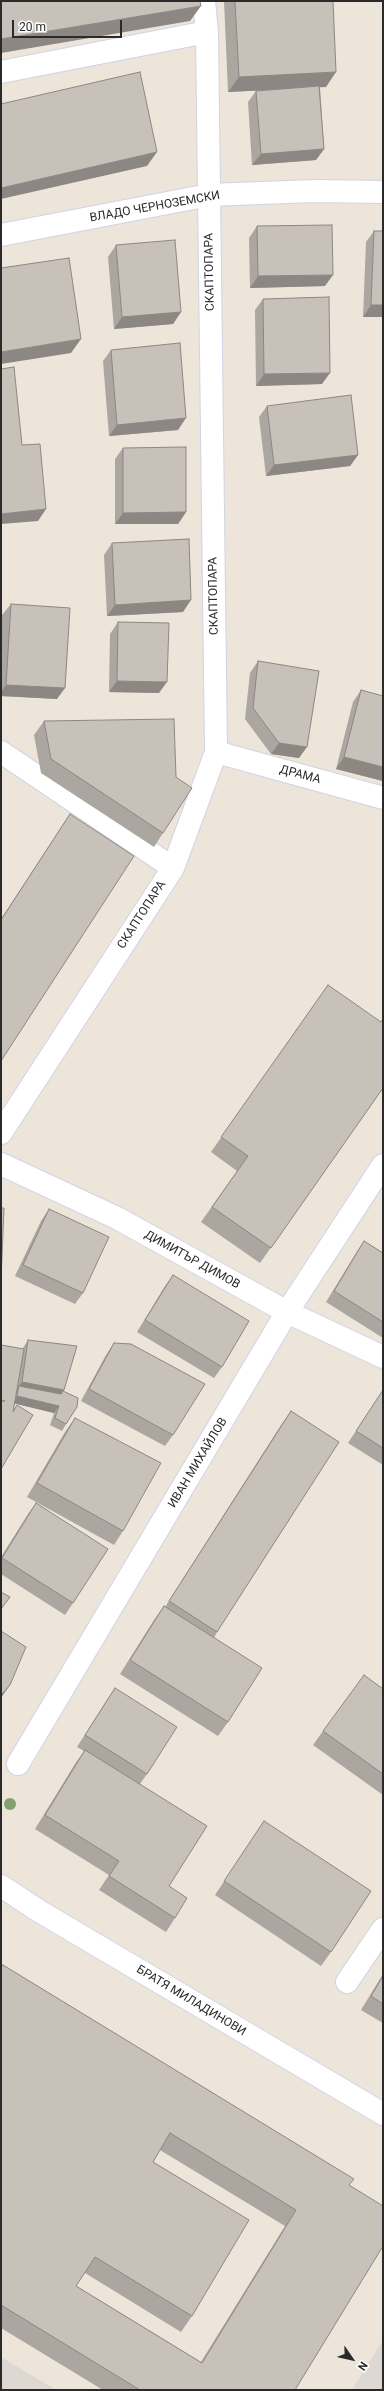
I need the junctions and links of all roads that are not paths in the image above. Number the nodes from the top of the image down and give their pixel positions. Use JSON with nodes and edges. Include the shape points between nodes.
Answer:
{"nodes":[{"id":1,"x":204,"y":1,"type":"edge"},
{"id":2,"x":207,"y":32,"type":"junction"},
{"id":3,"x":1,"y":72,"type":"edge"},
{"id":4,"x":383,"y":192,"type":"edge"},
{"id":5,"x":209,"y":195,"type":"junction"},
{"id":6,"x":1,"y":235,"type":"edge"},
{"id":7,"x":1,"y":752,"type":"edge"},
{"id":8,"x":216,"y":752,"type":"junction"},
{"id":9,"x":383,"y":798,"type":"edge"},
{"id":10,"x":173,"y":868,"type":"junction"},
{"id":11,"x":1,"y":1133,"type":"edge"},
{"id":12,"x":1,"y":1164,"type":"edge"},
{"id":13,"x":383,"y":1165,"type":"edge"},
{"id":14,"x":287,"y":1312,"type":"junction"},
{"id":15,"x":383,"y":1357,"type":"edge"},
{"id":16,"x":18,"y":1764,"type":"dead end"},
{"id":17,"x":1,"y":1886,"type":"edge"},
{"id":18,"x":383,"y":1929,"type":"edge"},
{"id":19,"x":347,"y":1982,"type":"dead end"},
{"id":20,"x":383,"y":2114,"type":"edge"}],
"edges":[{"from":1,"to":2,"type":"street","name":"СКАПТОПАРА"},
{"from":2,"to":3,"type":"street"},
{"from":2,"to":5,"type":"street","name":"СКАПТОПАРА"},
{"from":4,"to":5,"type":"street","name":"ВЛАДО ЧЕРНОЗЕМСКИ","via":[[314,191]]},
{"from":5,"to":6,"type":"street","name":"ВЛАДО ЧЕРНОЗЕМСКИ"},
{"from":5,"to":8,"type":"street","name":"СКАПТОПАРА"},
{"from":7,"to":10,"type":"street"},
{"from":8,"to":9,"type":"street","name":"ДРАМА"},
{"from":8,"to":10,"type":"street","name":"СКАПТОПАРА"},
{"from":10,"to":11,"type":"street","name":"СКАПТОПАРА"},
{"from":12,"to":14,"type":"street","name":"ДИМИТЪР ДИМОВ","via":[[116,1218]]},
{"from":13,"to":14,"type":"street","name":"ИВАН МИХАЙЛОВ"},
{"from":14,"to":15,"type":"street","name":"ДИМИТЪР ДИМОВ"},
{"from":14,"to":16,"type":"street","name":"ИВАН МИХАЙЛОВ"},
{"from":17,"to":20,"type":"street","name":"БРАТЯ МИЛАДИНОВИ"},
{"from":18,"to":19,"type":"street"}]}
